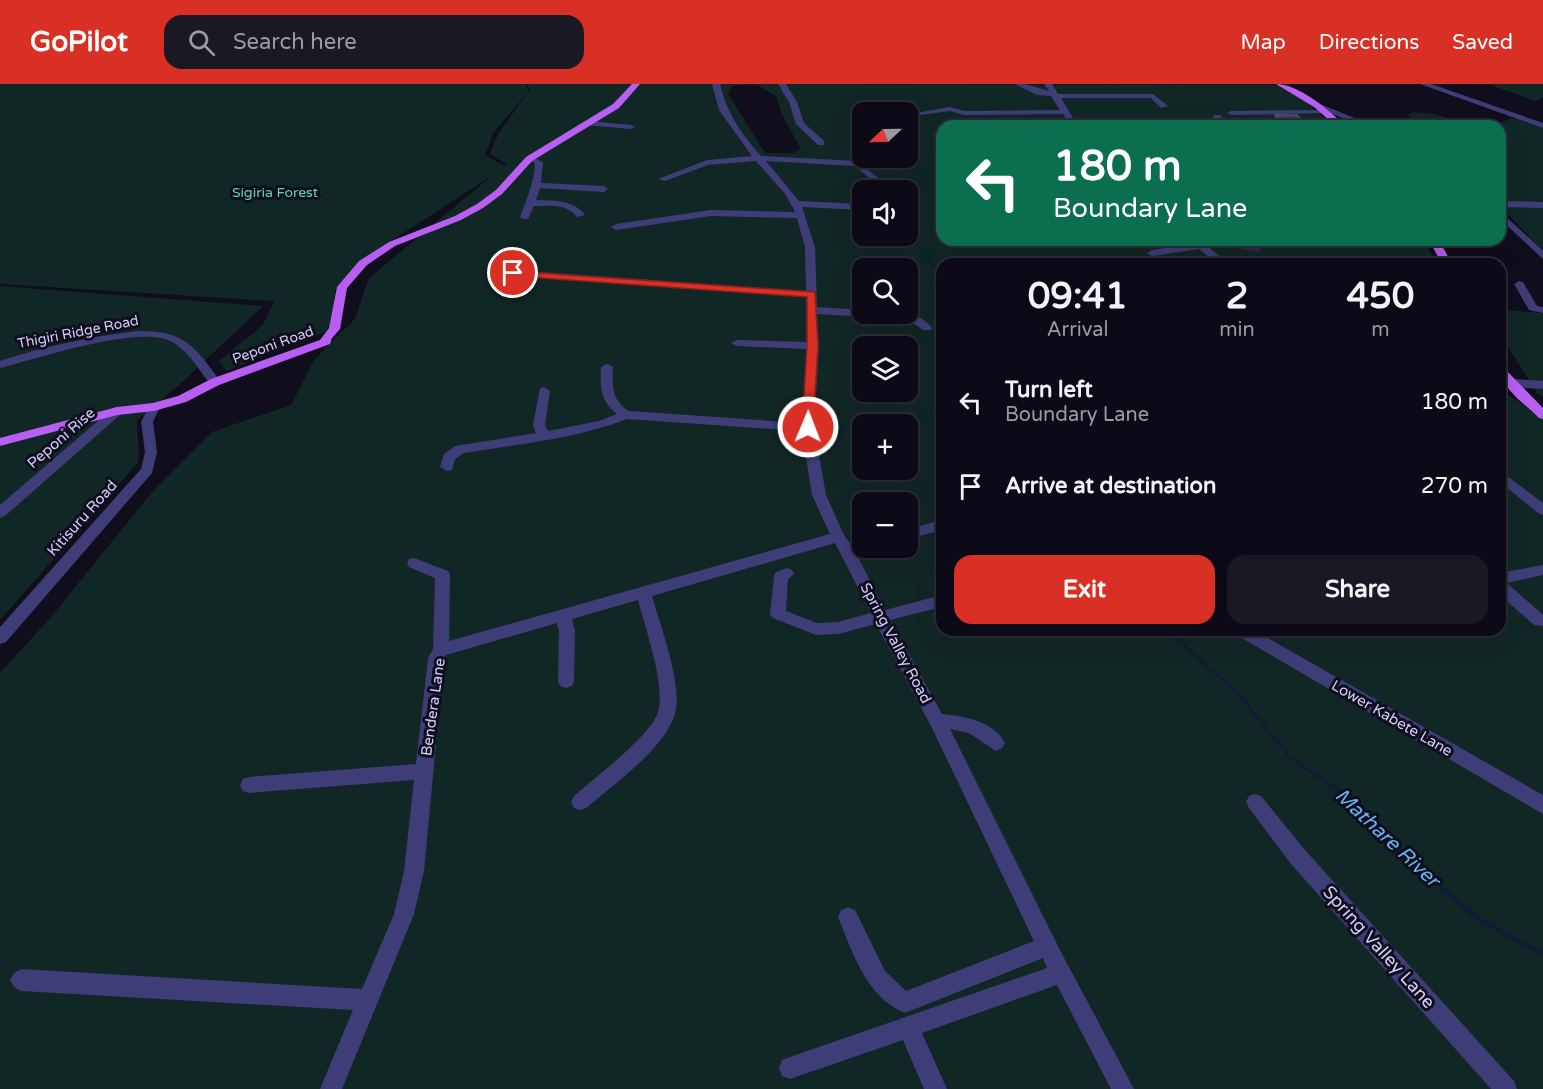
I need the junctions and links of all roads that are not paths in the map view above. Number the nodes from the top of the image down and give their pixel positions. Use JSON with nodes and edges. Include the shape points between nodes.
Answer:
{"nodes":[{"id":1,"x":636,"y":84,"type":"edge"},
{"id":2,"x":716,"y":84,"type":"edge"},
{"id":3,"x":782,"y":84,"type":"edge"},
{"id":4,"x":1019,"y":84,"type":"edge"},
{"id":5,"x":1048,"y":84,"type":"edge"},
{"id":6,"x":1280,"y":84,"type":"edge"},
{"id":7,"x":1424,"y":84,"type":"edge"},
{"id":8,"x":1054,"y":95,"type":"junction"},
{"id":9,"x":1317,"y":105,"type":"junction"},
{"id":10,"x":1164,"y":106,"type":"dead end"},
{"id":11,"x":1065,"y":112,"type":"junction"},
{"id":12,"x":1327,"y":112,"type":"junction"},
{"id":13,"x":920,"y":113,"type":"dead end"},
{"id":14,"x":1231,"y":113,"type":"dead end"},
{"id":15,"x":1217,"y":117,"type":"dead end"},
{"id":16,"x":1070,"y":120,"type":"edge"},
{"id":17,"x":1220,"y":120,"type":"edge"},
{"id":18,"x":1335,"y":120,"type":"edge"},
{"id":19,"x":1355,"y":120,"type":"edge"},
{"id":20,"x":589,"y":123,"type":"junction"},
{"id":21,"x":1543,"y":126,"type":"edge"},
{"id":22,"x":631,"y":127,"type":"dead end"},
{"id":23,"x":821,"y":143,"type":"dead end"},
{"id":24,"x":758,"y":158,"type":"junction"},
{"id":25,"x":529,"y":159,"type":"junction"},
{"id":26,"x":662,"y":179,"type":"dead end"},
{"id":27,"x":878,"y":180,"type":"edge"},
{"id":28,"x":537,"y":186,"type":"junction"},
{"id":29,"x":604,"y":189,"type":"dead end"},
{"id":30,"x":531,"y":203,"type":"junction"},
{"id":31,"x":1506,"y":204,"type":"edge"},
{"id":32,"x":1543,"y":205,"type":"edge"},
{"id":33,"x":852,"y":207,"type":"edge"},
{"id":34,"x":798,"y":210,"type":"junction"},
{"id":35,"x":580,"y":215,"type":"dead end"},
{"id":36,"x":525,"y":217,"type":"dead end"},
{"id":37,"x":1506,"y":220,"type":"edge"},
{"id":38,"x":616,"y":227,"type":"dead end"},
{"id":39,"x":1184,"y":246,"type":"edge"},
{"id":40,"x":1201,"y":246,"type":"edge"},
{"id":41,"x":1152,"y":253,"type":"dead end"},
{"id":42,"x":1543,"y":256,"type":"edge"},
{"id":43,"x":1216,"y":258,"type":"edge"},
{"id":44,"x":513,"y":273,"type":"dead end"},
{"id":45,"x":1518,"y":284,"type":"dead end"},
{"id":46,"x":811,"y":294,"type":"junction"},
{"id":47,"x":812,"y":310,"type":"junction"},
{"id":48,"x":1543,"y":310,"type":"edge"},
{"id":49,"x":852,"y":313,"type":"edge"},
{"id":50,"x":918,"y":320,"type":"edge"},
{"id":51,"x":927,"y":328,"type":"dead end"},
{"id":52,"x":737,"y":343,"type":"dead end"},
{"id":53,"x":813,"y":346,"type":"junction"},
{"id":54,"x":0,"y":365,"type":"edge"},
{"id":55,"x":608,"y":367,"type":"dead end"},
{"id":56,"x":215,"y":382,"type":"junction"},
{"id":57,"x":1506,"y":382,"type":"edge"},
{"id":58,"x":1506,"y":384,"type":"edge"},
{"id":59,"x":1543,"y":385,"type":"edge"},
{"id":60,"x":544,"y":391,"type":"dead end"},
{"id":61,"x":154,"y":407,"type":"junction"},
{"id":62,"x":117,"y":411,"type":"junction"},
{"id":63,"x":1543,"y":414,"type":"edge"},
{"id":64,"x":626,"y":415,"type":"junction"},
{"id":65,"x":808,"y":427,"type":"junction"},
{"id":66,"x":543,"y":436,"type":"junction"},
{"id":67,"x":0,"y":442,"type":"edge"},
{"id":68,"x":447,"y":467,"type":"dead end"},
{"id":69,"x":1506,"y":480,"type":"edge"},
{"id":70,"x":1543,"y":510,"type":"edge"},
{"id":71,"x":0,"y":513,"type":"edge"},
{"id":72,"x":936,"y":527,"type":"edge"},
{"id":73,"x":918,"y":531,"type":"edge"},
{"id":74,"x":850,"y":545,"type":"edge"},
{"id":75,"x":414,"y":563,"type":"dead end"},
{"id":76,"x":1543,"y":570,"type":"edge"},
{"id":77,"x":787,"y":573,"type":"dead end"},
{"id":78,"x":1506,"y":578,"type":"edge"},
{"id":79,"x":1506,"y":591,"type":"edge"},
{"id":80,"x":644,"y":593,"type":"junction"},
{"id":81,"x":936,"y":603,"type":"edge"},
{"id":82,"x":563,"y":616,"type":"junction"},
{"id":83,"x":881,"y":618,"type":"junction"},
{"id":84,"x":1539,"y":621,"type":"dead end"},
{"id":85,"x":1251,"y":636,"type":"edge"},
{"id":86,"x":0,"y":638,"type":"edge"},
{"id":87,"x":441,"y":651,"type":"junction"},
{"id":88,"x":566,"y":681,"type":"dead end"},
{"id":89,"x":937,"y":721,"type":"junction"},
{"id":90,"x":996,"y":743,"type":"dead end"},
{"id":91,"x":424,"y":771,"type":"junction"},
{"id":92,"x":249,"y":785,"type":"dead end"},
{"id":93,"x":580,"y":802,"type":"dead end"},
{"id":94,"x":1255,"y":802,"type":"dead end"},
{"id":95,"x":1543,"y":806,"type":"edge"},
{"id":96,"x":848,"y":917,"type":"dead end"},
{"id":97,"x":1048,"y":946,"type":"junction"},
{"id":98,"x":1062,"y":973,"type":"junction"},
{"id":99,"x":21,"y":980,"type":"dead end"},
{"id":100,"x":368,"y":1000,"type":"junction"},
{"id":101,"x":908,"y":1026,"type":"junction"},
{"id":102,"x":790,"y":1068,"type":"dead end"},
{"id":103,"x":331,"y":1089,"type":"edge"},
{"id":104,"x":936,"y":1089,"type":"edge"},
{"id":105,"x":1123,"y":1089,"type":"edge"},
{"id":106,"x":1506,"y":1089,"type":"edge"}],
"edges":[{"from":1,"to":20,"type":"main road","name":"Peponi Road","via":[[623,100]]},
{"from":2,"to":24,"type":"street","name":"Spring Valley Road","via":[[723,110]]},
{"from":3,"to":23,"type":"street","via":[[800,124]]},
{"from":4,"to":8,"type":"street"},
{"from":5,"to":8,"type":"street"},
{"from":6,"to":9,"type":"main road"},
{"from":7,"to":21,"type":"street"},
{"from":8,"to":10,"type":"street","via":[[1153,96]]},
{"from":8,"to":11,"type":"street"},
{"from":9,"to":12,"type":"main road"},
{"from":9,"to":19,"type":"street"},
{"from":11,"to":13,"type":"street","via":[[964,113],[950,109]]},
{"from":11,"to":16,"type":"street"},
{"from":12,"to":14,"type":"street"},
{"from":12,"to":18,"type":"main road"},
{"from":15,"to":17,"type":"street"},
{"from":20,"to":22,"type":"street"},
{"from":20,"to":25,"type":"main road","name":"Peponi Road"},
{"from":24,"to":26,"type":"street","via":[[707,163]]},
{"from":24,"to":27,"type":"street","via":[[857,164]]},
{"from":24,"to":34,"type":"street","name":"Spring Valley Road"},
{"from":25,"to":28,"type":"street","via":[[539,162]]},
{"from":25,"to":56,"type":"main road","name":"Peponi Road","via":[[499,192],[480,206],[392,244],[363,263],[342,287],[334,329],[326,342]]},
{"from":28,"to":29,"type":"street"},
{"from":28,"to":30,"type":"street"},
{"from":30,"to":35,"type":"street","via":[[570,206]]},
{"from":30,"to":36,"type":"street"},
{"from":31,"to":32,"type":"street"},
{"from":33,"to":34,"type":"street"},
{"from":34,"to":38,"type":"street","via":[[711,213]]},
{"from":34,"to":46,"type":"street","name":"Spring Valley Road","via":[[810,247]]},
{"from":37,"to":42,"type":"street"},
{"from":39,"to":41,"type":"street"},
{"from":40,"to":43,"type":"street"},
{"from":44,"to":46,"type":"street"},
{"from":45,"to":48,"type":"street","via":[[1533,308]]},
{"from":46,"to":47,"type":"street","name":"Spring Valley Road"},
{"from":47,"to":49,"type":"street"},
{"from":47,"to":53,"type":"street","name":"Spring Valley Road"},
{"from":50,"to":51,"type":"street"},
{"from":52,"to":53,"type":"street"},
{"from":53,"to":65,"type":"street","name":"Spring Valley Road"},
{"from":54,"to":56,"type":"street","name":"Thigiri Ridge Road","via":[[75,345],[150,333],[173,337]]},
{"from":55,"to":64,"type":"street","via":[[606,392],[612,405]]},
{"from":56,"to":61,"type":"main road","name":"Peponi Road","via":[[188,397]]},
{"from":57,"to":59,"type":"street"},
{"from":58,"to":63,"type":"main road"},
{"from":60,"to":66,"type":"street","via":[[539,424]]},
{"from":61,"to":62,"type":"main road","name":"Peponi Road"},
{"from":61,"to":86,"type":"street","name":"Kitisuru Road","via":[[147,422],[151,452],[147,470]]},
{"from":62,"to":67,"type":"main road","name":"Peponi Road"},
{"from":62,"to":71,"type":"street","name":"Peponi Rise"},
{"from":64,"to":65,"type":"street"},
{"from":64,"to":66,"type":"street"},
{"from":65,"to":74,"type":"street","name":"Spring Valley Road","via":[[818,491]]},
{"from":66,"to":68,"type":"street","via":[[460,448],[449,457]]},
{"from":69,"to":70,"type":"street"},
{"from":72,"to":73,"type":"street"},
{"from":74,"to":80,"type":"street","name":"Bendera Lane"},
{"from":74,"to":83,"type":"street","name":"Spring Valley Road"},
{"from":75,"to":87,"type":"street","via":[[443,575]]},
{"from":76,"to":78,"type":"street"},
{"from":77,"to":83,"type":"street","via":[[781,576],[778,614],[816,629]]},
{"from":79,"to":84,"type":"street"},
{"from":80,"to":82,"type":"street","name":"Bendera Lane"},
{"from":80,"to":93,"type":"street","via":[[668,695],[666,715],[643,745]]},
{"from":81,"to":83,"type":"street"},
{"from":82,"to":87,"type":"street","name":"Bendera Lane"},
{"from":82,"to":88,"type":"street","via":[[567,631]]},
{"from":83,"to":89,"type":"street","name":"Spring Valley Road"},
{"from":85,"to":95,"type":"street","name":"Lower Kabete Lane"},
{"from":87,"to":91,"type":"street","name":"Bendera Lane","via":[[436,658]]},
{"from":89,"to":90,"type":"street","via":[[967,724]]},
{"from":89,"to":97,"type":"street","name":"Spring Valley Road"},
{"from":91,"to":92,"type":"street"},
{"from":91,"to":100,"type":"street","name":"Bendera Lane","via":[[414,871],[404,914]]},
{"from":94,"to":106,"type":"street","name":"Spring Valley Lane","via":[[1299,857]]},
{"from":96,"to":97,"type":"street","via":[[882,984],[895,999],[905,1002]]},
{"from":97,"to":98,"type":"street","name":"Spring Valley Road"},
{"from":98,"to":101,"type":"street"},
{"from":98,"to":105,"type":"street","name":"Spring Valley Road"},
{"from":99,"to":100,"type":"street"},
{"from":100,"to":103,"type":"street","name":"Bendera Lane"},
{"from":101,"to":102,"type":"street"},
{"from":101,"to":104,"type":"street"}]}
